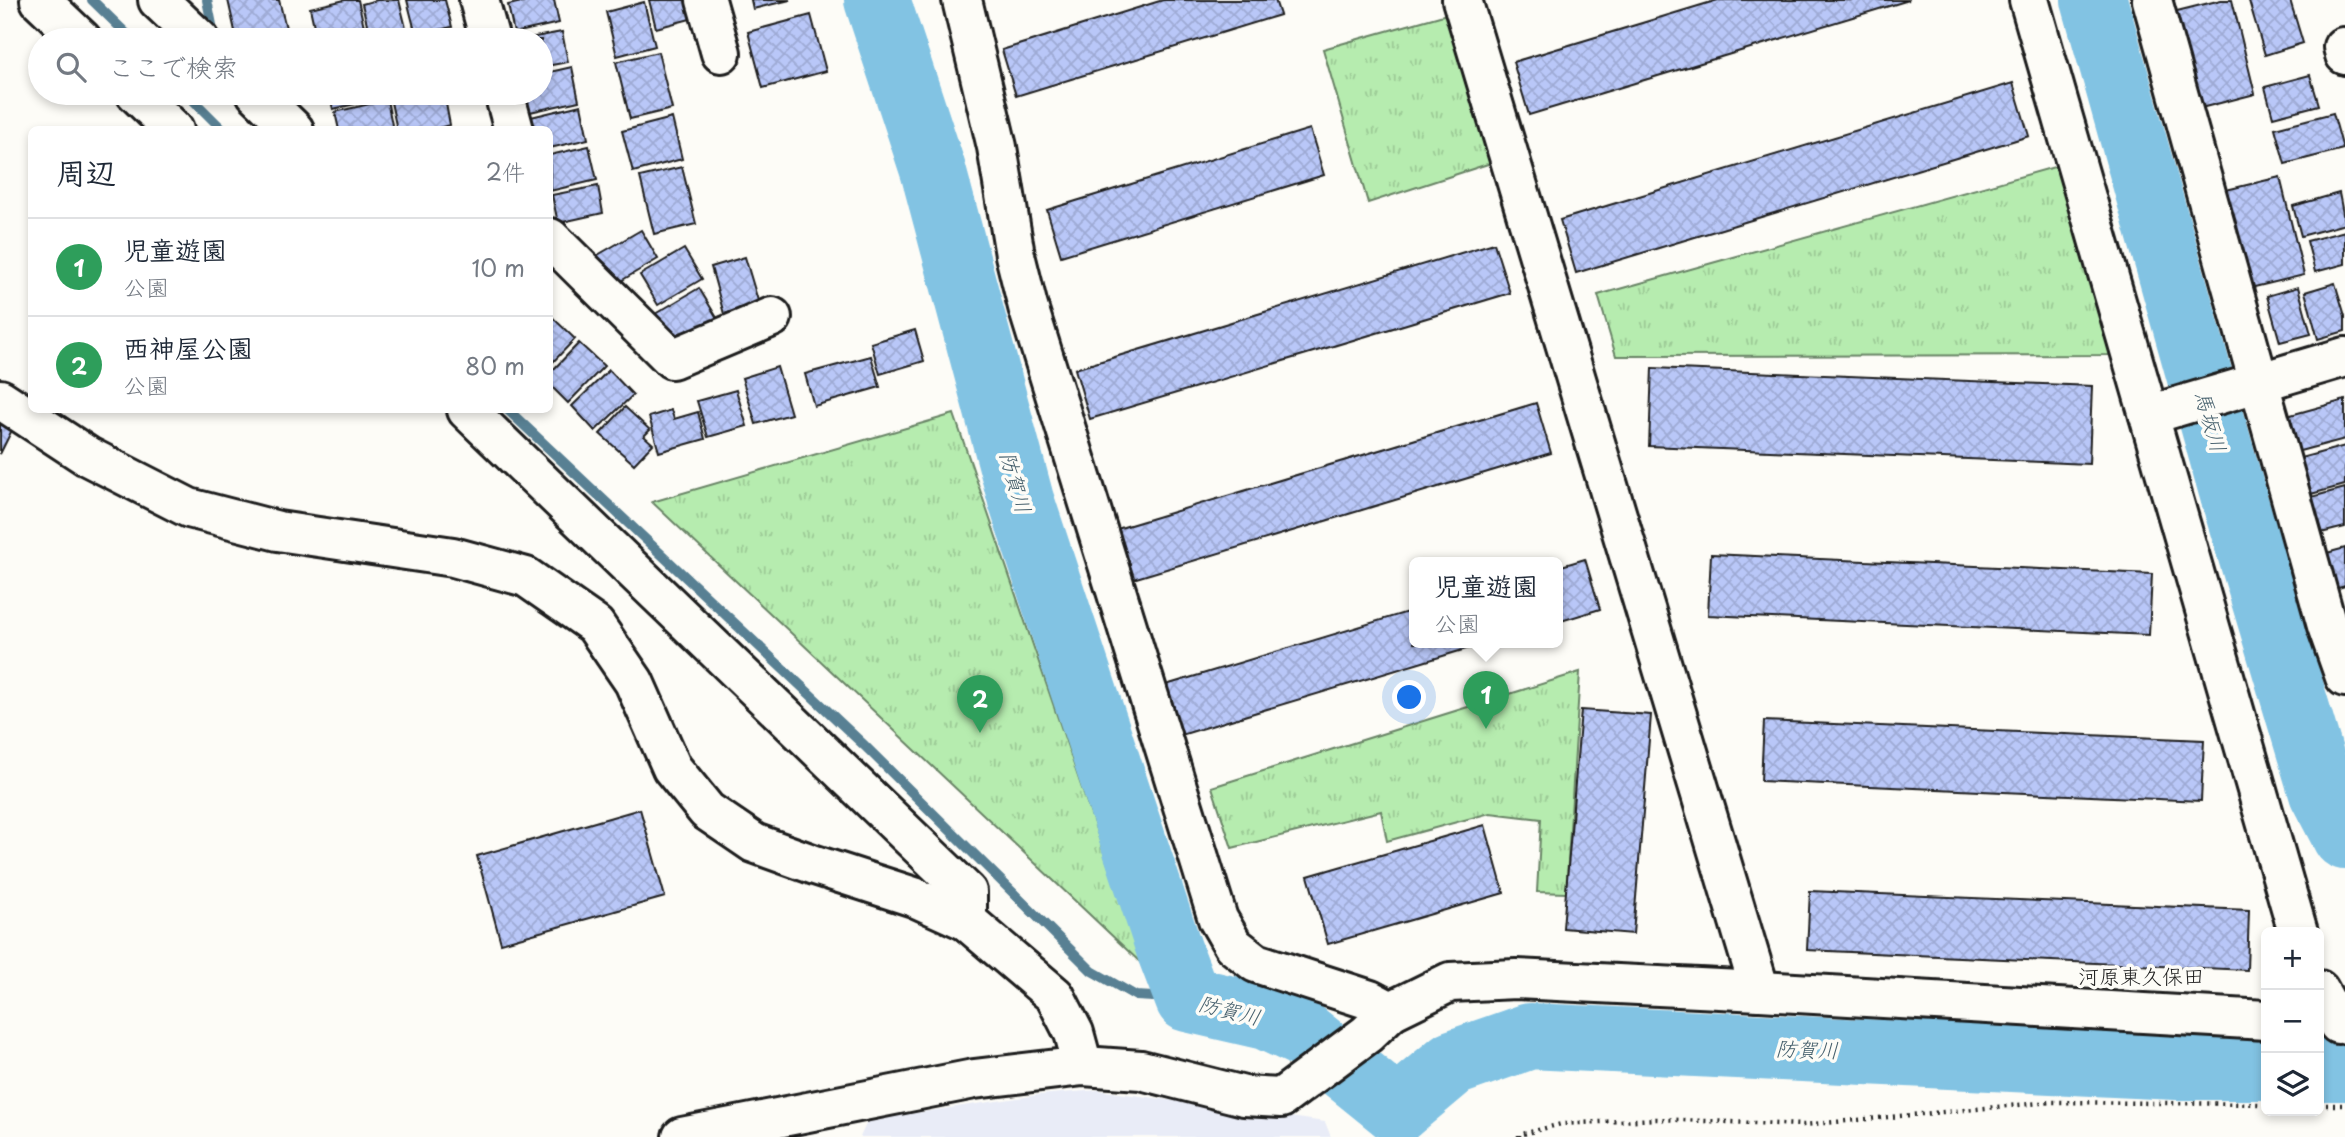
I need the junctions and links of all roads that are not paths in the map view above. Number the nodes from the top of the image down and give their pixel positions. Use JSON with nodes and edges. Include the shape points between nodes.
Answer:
{"nodes":[{"id":1,"x":40,"y":0,"type":"edge"},
{"id":2,"x":158,"y":0,"type":"edge"},
{"id":3,"x":479,"y":0,"type":"edge"},
{"id":4,"x":706,"y":0,"type":"edge"},
{"id":5,"x":962,"y":0,"type":"edge"},
{"id":6,"x":1462,"y":0,"type":"edge"},
{"id":7,"x":2029,"y":0,"type":"edge"},
{"id":8,"x":2152,"y":0,"type":"edge"},
{"id":9,"x":69,"y":28,"type":"edge"},
{"id":10,"x":188,"y":28,"type":"edge"},
{"id":11,"x":487,"y":28,"type":"edge"},
{"id":12,"x":721,"y":53,"type":"dead end"},
{"id":13,"x":148,"y":105,"type":"edge"},
{"id":14,"x":269,"y":105,"type":"edge"},
{"id":15,"x":507,"y":105,"type":"edge"},
{"id":16,"x":170,"y":126,"type":"edge"},
{"id":17,"x":291,"y":126,"type":"edge"},
{"id":18,"x":513,"y":126,"type":"edge"},
{"id":19,"x":553,"y":241,"type":"edge"},
{"id":20,"x":772,"y":317,"type":"dead end"},
{"id":21,"x":2345,"y":357,"type":"edge"},
{"id":22,"x":2245,"y":386,"type":"junction"},
{"id":23,"x":0,"y":398,"type":"edge"},
{"id":24,"x":2164,"y":411,"type":"junction"},
{"id":25,"x":470,"y":413,"type":"edge"},
{"id":26,"x":2336,"y":623,"type":"edge"},
{"id":27,"x":2345,"y":677,"type":"edge"},
{"id":28,"x":967,"y":921,"type":"junction"},
{"id":29,"x":2297,"y":927,"type":"edge"},
{"id":30,"x":1760,"y":991,"type":"junction"},
{"id":31,"x":2324,"y":1001,"type":"edge"},
{"id":32,"x":2261,"y":1020,"type":"edge"},
{"id":33,"x":1379,"y":1022,"type":"junction"},
{"id":34,"x":2334,"y":1024,"type":"edge"},
{"id":35,"x":1083,"y":1066,"type":"junction"},
{"id":36,"x":814,"y":1124,"type":"edge"},
{"id":37,"x":682,"y":1137,"type":"edge"}],
"edges":[{"from":1,"to":9,"type":"street"},
{"from":2,"to":10,"type":"street"},
{"from":3,"to":11,"type":"street"},
{"from":4,"to":12,"type":"street"},
{"from":5,"to":33,"type":"street","via":[[1028,307],[1218,919],[1233,945],[1256,963],[1370,1000]]},
{"from":6,"to":30,"type":"street"},
{"from":7,"to":24,"type":"street"},
{"from":8,"to":22,"type":"street"},
{"from":13,"to":16,"type":"street"},
{"from":14,"to":17,"type":"street"},
{"from":15,"to":18,"type":"street"},
{"from":19,"to":20,"type":"street","via":[[672,359]]},
{"from":21,"to":22,"type":"street"},
{"from":22,"to":24,"type":"street"},
{"from":22,"to":26,"type":"street"},
{"from":23,"to":28,"type":"street","via":[[87,456],[189,508],[278,531],[453,556],[526,577],[595,625],[634,682],[672,768],[707,811],[754,843],[914,897]]},
{"from":24,"to":29,"type":"street"},
{"from":25,"to":28,"type":"street","via":[[967,892]]},
{"from":26,"to":27,"type":"street"},
{"from":28,"to":35,"type":"street","via":[[1055,996],[1074,1033]]},
{"from":30,"to":32,"type":"street"},
{"from":30,"to":33,"type":"street","via":[[1516,979],[1450,982]]},
{"from":31,"to":34,"type":"street"},
{"from":33,"to":35,"type":"street","via":[[1281,1098],[1244,1096],[1141,1070]]},
{"from":35,"to":36,"type":"street","via":[[974,1079]]},
{"from":36,"to":37,"type":"street"}]}
